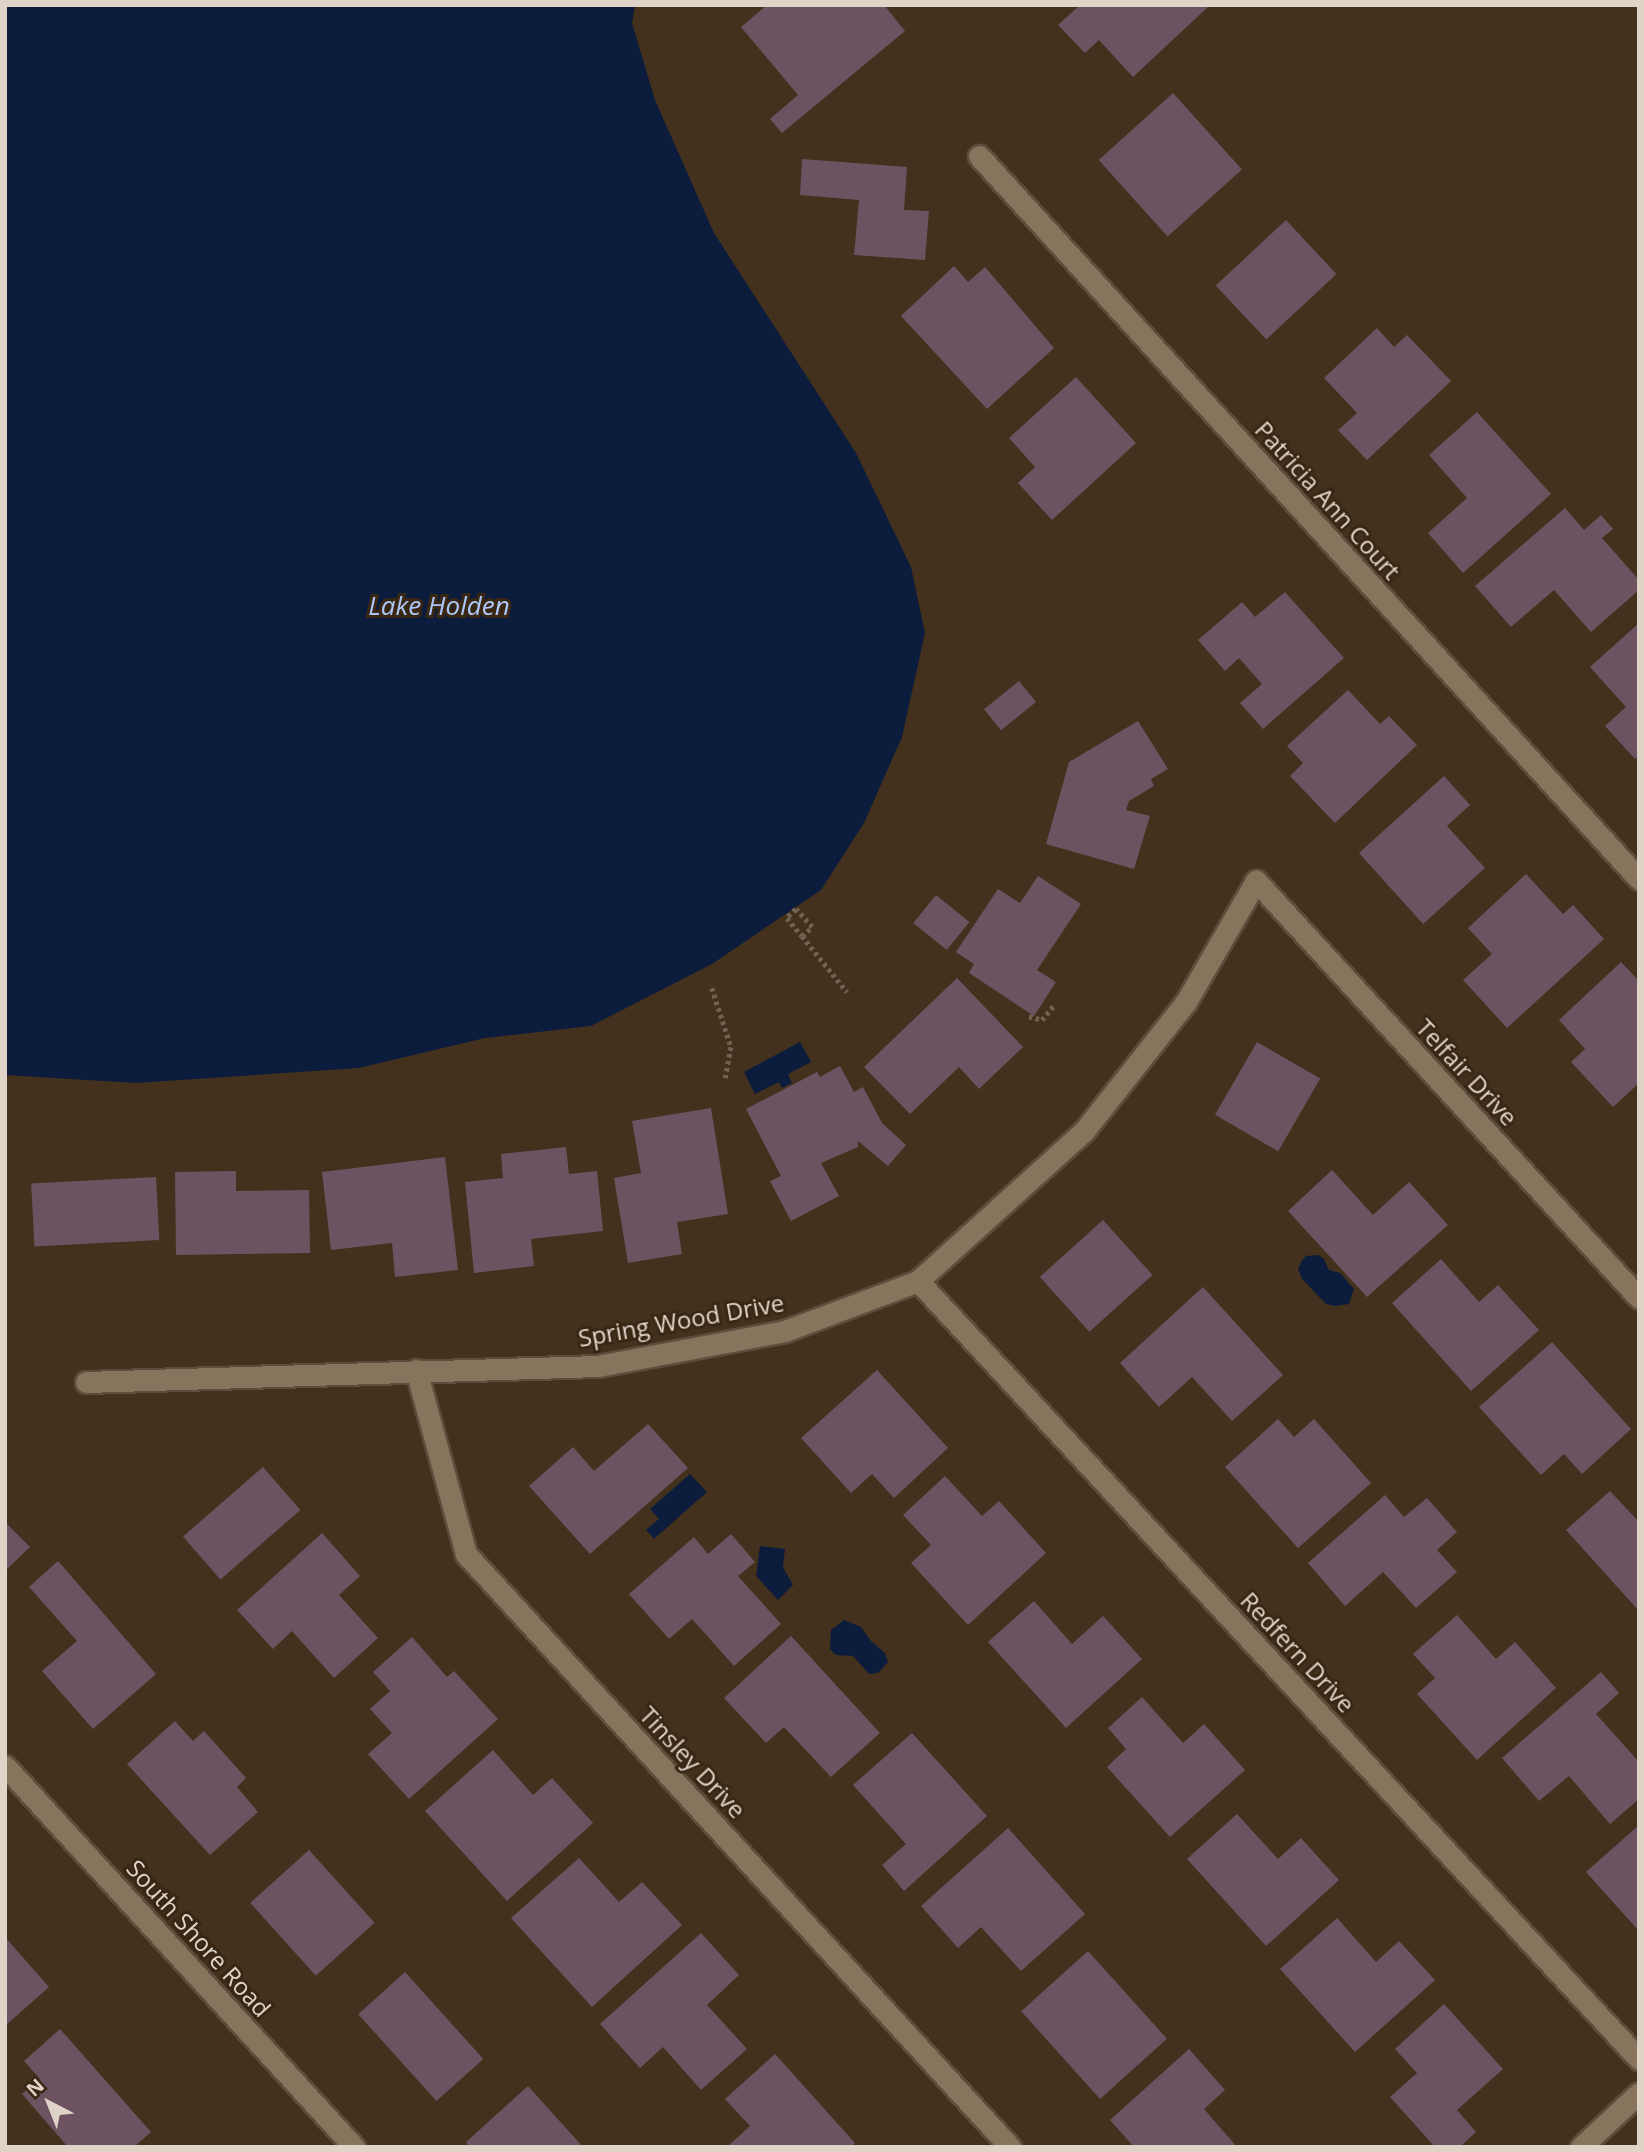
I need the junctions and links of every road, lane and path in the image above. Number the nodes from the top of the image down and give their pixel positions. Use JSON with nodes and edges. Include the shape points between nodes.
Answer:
{"nodes":[{"id":1,"x":979,"y":156,"type":"dead end"},
{"id":2,"x":1639,"y":879,"type":"edge"},
{"id":3,"x":1256,"y":881,"type":"joint"},
{"id":4,"x":802,"y":936,"type":"junction"},
{"id":5,"x":712,"y":988,"type":"dead end"},
{"id":6,"x":848,"y":992,"type":"dead end"},
{"id":7,"x":1055,"y":1004,"type":"dead end"},
{"id":8,"x":1028,"y":1016,"type":"dead end"},
{"id":9,"x":725,"y":1082,"type":"dead end"},
{"id":10,"x":918,"y":1281,"type":"junction"},
{"id":11,"x":1639,"y":1298,"type":"edge"},
{"id":12,"x":416,"y":1370,"type":"junction"},
{"id":13,"x":86,"y":1382,"type":"dead end"},
{"id":14,"x":5,"y":1766,"type":"edge"},
{"id":15,"x":1639,"y":2059,"type":"edge"},
{"id":16,"x":1639,"y":2093,"type":"edge"},
{"id":17,"x":354,"y":2147,"type":"edge"},
{"id":18,"x":1010,"y":2147,"type":"edge"},
{"id":19,"x":1581,"y":2147,"type":"edge"}],
"edges":[{"from":1,"to":2,"type":"street","name":"Patricia Ann Court"},
{"from":3,"to":10,"type":"street","name":"Spring Wood Drive","via":[[1186,1002],[1084,1131]]},
{"from":3,"to":11,"type":"street","name":"Telfair Drive"},
{"from":4,"to":4,"type":"path","via":[[787,918],[796,909],[811,927]]},
{"from":4,"to":6,"type":"path"},
{"from":5,"to":9,"type":"path","via":[[731,1047]]},
{"from":7,"to":8,"type":"path","via":[[1042,1020]]},
{"from":10,"to":12,"type":"street","name":"Spring Wood Drive","via":[[785,1331],[598,1366]]},
{"from":10,"to":15,"type":"street","name":"Redfern Drive"},
{"from":12,"to":13,"type":"street","name":"Spring Wood Drive"},
{"from":12,"to":18,"type":"street","name":"Tinsley Drive","via":[[466,1554]]},
{"from":14,"to":17,"type":"street","name":"South Shore Road"},
{"from":16,"to":19,"type":"street"}]}
